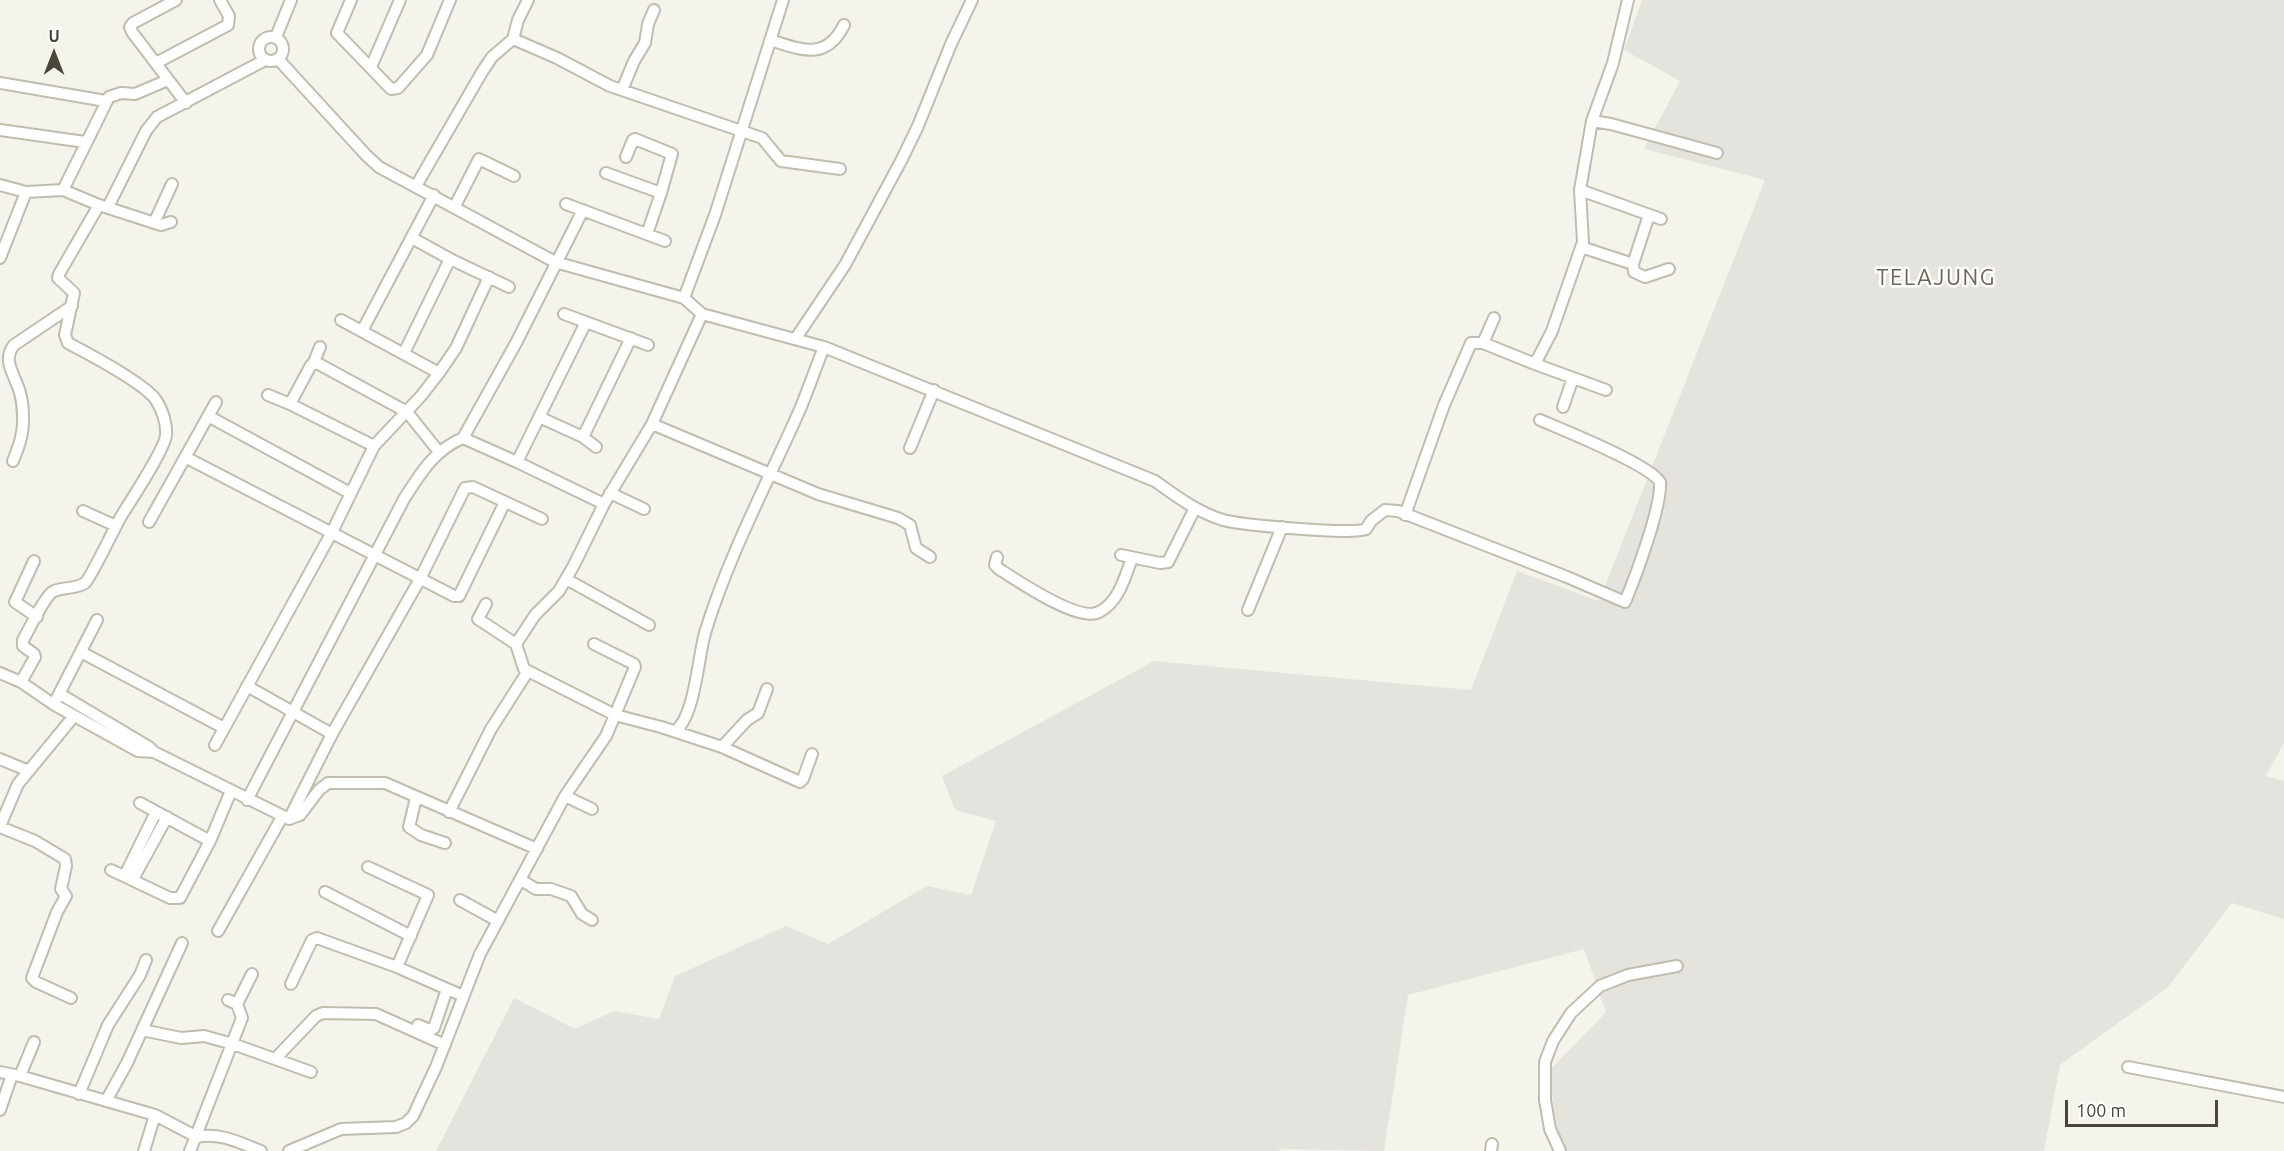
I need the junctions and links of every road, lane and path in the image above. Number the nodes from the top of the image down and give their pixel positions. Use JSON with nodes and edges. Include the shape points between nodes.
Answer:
{"nodes":[{"id":1,"x":176,"y":0,"type":"edge"},
{"id":2,"x":220,"y":0,"type":"edge"},
{"id":3,"x":291,"y":0,"type":"edge"},
{"id":4,"x":351,"y":0,"type":"edge"},
{"id":5,"x":400,"y":0,"type":"edge"},
{"id":6,"x":450,"y":0,"type":"edge"},
{"id":7,"x":528,"y":0,"type":"edge"},
{"id":8,"x":783,"y":0,"type":"edge"},
{"id":9,"x":972,"y":0,"type":"edge"},
{"id":10,"x":1628,"y":0,"type":"edge"},
{"id":11,"x":654,"y":10,"type":"dead end"},
{"id":12,"x":844,"y":25,"type":"dead end"},
{"id":13,"x":276,"y":38,"type":"junction"},
{"id":14,"x":513,"y":39,"type":"junction"},
{"id":15,"x":770,"y":40,"type":"junction"},
{"id":16,"x":278,"y":59,"type":"junction"},
{"id":17,"x":265,"y":60,"type":"junction"},
{"id":18,"x":156,"y":63,"type":"junction"},
{"id":19,"x":371,"y":67,"type":"junction"},
{"id":20,"x":168,"y":80,"type":"junction"},
{"id":21,"x":0,"y":83,"type":"edge"},
{"id":22,"x":622,"y":90,"type":"junction"},
{"id":23,"x":106,"y":101,"type":"junction"},
{"id":24,"x":186,"y":103,"type":"junction"},
{"id":25,"x":1592,"y":122,"type":"junction"},
{"id":26,"x":0,"y":130,"type":"edge"},
{"id":27,"x":741,"y":131,"type":"junction"},
{"id":28,"x":85,"y":142,"type":"junction"},
{"id":29,"x":1717,"y":153,"type":"dead end"},
{"id":30,"x":627,"y":157,"type":"dead end"},
{"id":31,"x":840,"y":169,"type":"dead end"},
{"id":32,"x":606,"y":173,"type":"dead end"},
{"id":33,"x":514,"y":176,"type":"dead end"},
{"id":34,"x":172,"y":184,"type":"dead end"},
{"id":35,"x":0,"y":185,"type":"edge"},
{"id":36,"x":416,"y":186,"type":"junction"},
{"id":37,"x":63,"y":190,"type":"junction"},
{"id":38,"x":1580,"y":190,"type":"junction"},
{"id":39,"x":26,"y":192,"type":"junction"},
{"id":40,"x":662,"y":193,"type":"junction"},
{"id":41,"x":434,"y":195,"type":"junction"},
{"id":42,"x":566,"y":204,"type":"dead end"},
{"id":43,"x":104,"y":206,"type":"junction"},
{"id":44,"x":454,"y":206,"type":"junction"},
{"id":45,"x":583,"y":210,"type":"junction"},
{"id":46,"x":1649,"y":215,"type":"junction"},
{"id":47,"x":1661,"y":219,"type":"dead end"},
{"id":48,"x":171,"y":222,"type":"dead end"},
{"id":49,"x":154,"y":223,"type":"junction"},
{"id":50,"x":647,"y":234,"type":"junction"},
{"id":51,"x":412,"y":238,"type":"junction"},
{"id":52,"x":665,"y":241,"type":"dead end"},
{"id":53,"x":1581,"y":247,"type":"junction"},
{"id":54,"x":0,"y":258,"type":"edge"},
{"id":55,"x":450,"y":259,"type":"junction"},
{"id":56,"x":555,"y":262,"type":"junction"},
{"id":57,"x":1633,"y":264,"type":"junction"},
{"id":58,"x":1669,"y":269,"type":"dead end"},
{"id":59,"x":489,"y":277,"type":"junction"},
{"id":60,"x":509,"y":287,"type":"dead end"},
{"id":61,"x":684,"y":298,"type":"junction"},
{"id":62,"x":72,"y":306,"type":"junction"},
{"id":63,"x":564,"y":314,"type":"dead end"},
{"id":64,"x":702,"y":314,"type":"junction"},
{"id":65,"x":1494,"y":318,"type":"dead end"},
{"id":66,"x":341,"y":320,"type":"dead end"},
{"id":67,"x":586,"y":322,"type":"junction"},
{"id":68,"x":362,"y":331,"type":"junction"},
{"id":69,"x":631,"y":338,"type":"junction"},
{"id":70,"x":796,"y":338,"type":"junction"},
{"id":71,"x":1483,"y":343,"type":"junction"},
{"id":72,"x":648,"y":345,"type":"dead end"},
{"id":73,"x":320,"y":347,"type":"dead end"},
{"id":74,"x":825,"y":347,"type":"junction"},
{"id":75,"x":404,"y":353,"type":"junction"},
{"id":76,"x":314,"y":362,"type":"junction"},
{"id":77,"x":1535,"y":364,"type":"junction"},
{"id":78,"x":439,"y":373,"type":"junction"},
{"id":79,"x":1572,"y":378,"type":"junction"},
{"id":80,"x":934,"y":390,"type":"junction"},
{"id":81,"x":1606,"y":390,"type":"dead end"},
{"id":82,"x":268,"y":395,"type":"dead end"},
{"id":83,"x":216,"y":402,"type":"dead end"},
{"id":84,"x":290,"y":404,"type":"junction"},
{"id":85,"x":1563,"y":407,"type":"dead end"},
{"id":86,"x":407,"y":412,"type":"junction"},
{"id":87,"x":208,"y":416,"type":"junction"},
{"id":88,"x":539,"y":417,"type":"junction"},
{"id":89,"x":1540,"y":420,"type":"dead end"},
{"id":90,"x":651,"y":424,"type":"junction"},
{"id":91,"x":583,"y":437,"type":"junction"},
{"id":92,"x":463,"y":438,"type":"junction"},
{"id":93,"x":374,"y":446,"type":"junction"},
{"id":94,"x":596,"y":447,"type":"dead end"},
{"id":95,"x":910,"y":448,"type":"dead end"},
{"id":96,"x":439,"y":452,"type":"junction"},
{"id":97,"x":185,"y":457,"type":"junction"},
{"id":98,"x":13,"y":461,"type":"dead end"},
{"id":99,"x":518,"y":462,"type":"junction"},
{"id":100,"x":769,"y":475,"type":"junction"},
{"id":101,"x":350,"y":493,"type":"junction"},
{"id":102,"x":610,"y":493,"type":"junction"},
{"id":103,"x":505,"y":502,"type":"junction"},
{"id":104,"x":604,"y":504,"type":"junction"},
{"id":105,"x":1195,"y":508,"type":"junction"},
{"id":106,"x":644,"y":509,"type":"dead end"},
{"id":107,"x":82,"y":511,"type":"dead end"},
{"id":108,"x":1405,"y":515,"type":"junction"},
{"id":109,"x":542,"y":519,"type":"dead end"},
{"id":110,"x":149,"y":522,"type":"dead end"},
{"id":111,"x":116,"y":526,"type":"junction"},
{"id":112,"x":1282,"y":527,"type":"junction"},
{"id":113,"x":332,"y":532,"type":"junction"},
{"id":114,"x":374,"y":555,"type":"junction"},
{"id":115,"x":930,"y":557,"type":"dead end"},
{"id":116,"x":998,"y":557,"type":"dead end"},
{"id":117,"x":34,"y":561,"type":"dead end"},
{"id":118,"x":420,"y":579,"type":"junction"},
{"id":119,"x":566,"y":579,"type":"junction"},
{"id":120,"x":486,"y":604,"type":"dead end"},
{"id":121,"x":1248,"y":610,"type":"dead end"},
{"id":122,"x":37,"y":617,"type":"junction"},
{"id":123,"x":97,"y":620,"type":"dead end"},
{"id":124,"x":649,"y":625,"type":"dead end"},
{"id":125,"x":516,"y":644,"type":"junction"},
{"id":126,"x":594,"y":645,"type":"dead end"},
{"id":127,"x":81,"y":652,"type":"junction"},
{"id":128,"x":528,"y":671,"type":"junction"},
{"id":129,"x":0,"y":673,"type":"edge"},
{"id":130,"x":21,"y":682,"type":"junction"},
{"id":131,"x":247,"y":686,"type":"junction"},
{"id":132,"x":767,"y":689,"type":"dead end"},
{"id":133,"x":60,"y":694,"type":"junction"},
{"id":134,"x":53,"y":705,"type":"junction"},
{"id":135,"x":293,"y":711,"type":"junction"},
{"id":136,"x":615,"y":715,"type":"junction"},
{"id":137,"x":74,"y":716,"type":"junction"},
{"id":138,"x":224,"y":728,"type":"junction"},
{"id":139,"x":675,"y":731,"type":"junction"},
{"id":140,"x":332,"y":734,"type":"junction"},
{"id":141,"x":215,"y":745,"type":"dead end"},
{"id":142,"x":722,"y":747,"type":"junction"},
{"id":143,"x":154,"y":752,"type":"junction"},
{"id":144,"x":812,"y":754,"type":"dead end"},
{"id":145,"x":0,"y":759,"type":"edge"},
{"id":146,"x":29,"y":771,"type":"junction"},
{"id":147,"x":231,"y":791,"type":"junction"},
{"id":148,"x":565,"y":796,"type":"junction"},
{"id":149,"x":416,"y":798,"type":"junction"},
{"id":150,"x":247,"y":800,"type":"junction"},
{"id":151,"x":140,"y":803,"type":"dead end"},
{"id":152,"x":592,"y":809,"type":"dead end"},
{"id":153,"x":156,"y":812,"type":"junction"},
{"id":154,"x":449,"y":812,"type":"junction"},
{"id":155,"x":167,"y":817,"type":"junction"},
{"id":156,"x":286,"y":818,"type":"junction"},
{"id":157,"x":0,"y":826,"type":"edge"},
{"id":158,"x":210,"y":841,"type":"junction"},
{"id":159,"x":445,"y":843,"type":"dead end"},
{"id":160,"x":537,"y":849,"type":"junction"},
{"id":161,"x":368,"y":867,"type":"dead end"},
{"id":162,"x":111,"y":870,"type":"dead end"},
{"id":163,"x":129,"y":877,"type":"junction"},
{"id":164,"x":521,"y":880,"type":"junction"},
{"id":165,"x":324,"y":892,"type":"dead end"},
{"id":166,"x":460,"y":900,"type":"dead end"},
{"id":167,"x":592,"y":920,"type":"dead end"},
{"id":168,"x":498,"y":921,"type":"junction"},
{"id":169,"x":218,"y":931,"type":"dead end"},
{"id":170,"x":411,"y":936,"type":"junction"},
{"id":171,"x":182,"y":943,"type":"dead end"},
{"id":172,"x":146,"y":960,"type":"dead end"},
{"id":173,"x":1677,"y":966,"type":"dead end"},
{"id":174,"x":397,"y":967,"type":"junction"},
{"id":175,"x":252,"y":974,"type":"dead end"},
{"id":176,"x":291,"y":984,"type":"dead end"},
{"id":177,"x":447,"y":989,"type":"junction"},
{"id":178,"x":463,"y":996,"type":"junction"},
{"id":179,"x":71,"y":998,"type":"dead end"},
{"id":180,"x":405,"y":1026,"type":"junction"},
{"id":181,"x":142,"y":1030,"type":"junction"},
{"id":182,"x":33,"y":1042,"type":"dead end"},
{"id":183,"x":233,"y":1044,"type":"junction"},
{"id":184,"x":445,"y":1045,"type":"junction"},
{"id":185,"x":275,"y":1059,"type":"junction"},
{"id":186,"x":2128,"y":1067,"type":"dead end"},
{"id":187,"x":0,"y":1072,"type":"edge"},
{"id":188,"x":311,"y":1072,"type":"dead end"},
{"id":189,"x":16,"y":1075,"type":"junction"},
{"id":190,"x":79,"y":1094,"type":"junction"},
{"id":191,"x":2284,"y":1097,"type":"edge"},
{"id":192,"x":106,"y":1101,"type":"junction"},
{"id":193,"x":0,"y":1110,"type":"edge"},
{"id":194,"x":154,"y":1115,"type":"junction"},
{"id":195,"x":196,"y":1137,"type":"junction"},
{"id":196,"x":144,"y":1151,"type":"edge"},
{"id":197,"x":190,"y":1151,"type":"edge"},
{"id":198,"x":261,"y":1151,"type":"edge"},
{"id":199,"x":289,"y":1151,"type":"edge"},
{"id":200,"x":1560,"y":1151,"type":"edge"}],
"edges":[{"from":1,"to":18,"type":"street","via":[[130,25]]},
{"from":2,"to":18,"type":"street","via":[[230,16],[228,25]]},
{"from":3,"to":13,"type":"street"},
{"from":4,"to":19,"type":"street","via":[[336,33]]},
{"from":5,"to":19,"type":"street"},
{"from":6,"to":19,"type":"street","via":[[427,55],[398,88],[391,90]]},
{"from":7,"to":14,"type":"street"},
{"from":8,"to":15,"type":"street"},
{"from":9,"to":70,"type":"street","via":[[901,162],[845,265]]},
{"from":10,"to":25,"type":"street","via":[[1613,63]]},
{"from":11,"to":22,"type":"street","via":[[645,43]]},
{"from":12,"to":15,"type":"street","via":[[831,45],[820,50]]},
{"from":13,"to":16,"type":"street","via":[[283,48]]},
{"from":13,"to":17,"type":"street","via":[[267,37],[260,42],[258,50]]},
{"from":14,"to":22,"type":"street"},
{"from":14,"to":36,"type":"street","via":[[482,72]]},
{"from":15,"to":27,"type":"street"},
{"from":16,"to":17,"type":"street"},
{"from":16,"to":36,"type":"street","via":[[379,167]]},
{"from":17,"to":24,"type":"street"},
{"from":18,"to":20,"type":"street"},
{"from":20,"to":23,"type":"street"},
{"from":20,"to":24,"type":"street"},
{"from":21,"to":23,"type":"street"},
{"from":22,"to":27,"type":"street"},
{"from":23,"to":28,"type":"street"},
{"from":24,"to":43,"type":"street","via":[[151,123]]},
{"from":25,"to":29,"type":"street"},
{"from":25,"to":38,"type":"street"},
{"from":26,"to":28,"type":"street"},
{"from":27,"to":31,"type":"street","via":[[762,138],[781,161]]},
{"from":27,"to":61,"type":"street"},
{"from":28,"to":37,"type":"street"},
{"from":30,"to":40,"type":"street","via":[[635,139],[672,154]]},
{"from":32,"to":40,"type":"street"},
{"from":33,"to":44,"type":"street","via":[[478,159]]},
{"from":34,"to":49,"type":"street"},
{"from":35,"to":39,"type":"street"},
{"from":36,"to":41,"type":"street"},
{"from":37,"to":39,"type":"street"},
{"from":37,"to":43,"type":"street"},
{"from":38,"to":46,"type":"street"},
{"from":38,"to":53,"type":"street"},
{"from":39,"to":54,"type":"street"},
{"from":40,"to":50,"type":"street"},
{"from":41,"to":44,"type":"street"},
{"from":41,"to":51,"type":"street"},
{"from":42,"to":45,"type":"street"},
{"from":43,"to":49,"type":"street"},
{"from":43,"to":62,"type":"street","via":[[59,274],[58,278],[74,293]]},
{"from":44,"to":56,"type":"street"},
{"from":45,"to":50,"type":"street"},
{"from":45,"to":56,"type":"street"},
{"from":46,"to":47,"type":"street"},
{"from":46,"to":57,"type":"street"},
{"from":48,"to":49,"type":"street"},
{"from":50,"to":52,"type":"street"},
{"from":51,"to":55,"type":"street"},
{"from":51,"to":68,"type":"street"},
{"from":53,"to":57,"type":"street"},
{"from":53,"to":77,"type":"street","via":[[1552,331]]},
{"from":55,"to":59,"type":"street"},
{"from":55,"to":75,"type":"street"},
{"from":56,"to":61,"type":"street"},
{"from":56,"to":92,"type":"street"},
{"from":57,"to":58,"type":"street","via":[[1634,272],[1645,277]]},
{"from":59,"to":60,"type":"street"},
{"from":59,"to":78,"type":"street","via":[[456,348]]},
{"from":61,"to":64,"type":"street"},
{"from":62,"to":98,"type":"street","via":[[9,352],[8,361],[21,393],[23,417],[22,439]]},
{"from":62,"to":111,"type":"street","via":[[65,335],[68,343],[149,393],[165,423],[164,442]]},
{"from":63,"to":67,"type":"street"},
{"from":64,"to":70,"type":"street"},
{"from":64,"to":90,"type":"street"},
{"from":65,"to":71,"type":"street"},
{"from":66,"to":68,"type":"street"},
{"from":67,"to":69,"type":"street"},
{"from":67,"to":88,"type":"street"},
{"from":68,"to":75,"type":"street"},
{"from":69,"to":72,"type":"street"},
{"from":69,"to":91,"type":"street"},
{"from":70,"to":74,"type":"street"},
{"from":71,"to":77,"type":"street"},
{"from":71,"to":108,"type":"street","via":[[1471,343]]},
{"from":73,"to":76,"type":"street"},
{"from":74,"to":80,"type":"street"},
{"from":74,"to":100,"type":"street"},
{"from":75,"to":78,"type":"street"},
{"from":76,"to":84,"type":"street"},
{"from":76,"to":86,"type":"street"},
{"from":77,"to":79,"type":"street"},
{"from":78,"to":86,"type":"street"},
{"from":79,"to":81,"type":"street"},
{"from":79,"to":85,"type":"street"},
{"from":80,"to":95,"type":"street"},
{"from":80,"to":105,"type":"street","via":[[1155,481]]},
{"from":82,"to":84,"type":"street"},
{"from":83,"to":87,"type":"street"},
{"from":84,"to":93,"type":"street"},
{"from":86,"to":93,"type":"street"},
{"from":86,"to":96,"type":"street"},
{"from":87,"to":97,"type":"street"},
{"from":87,"to":101,"type":"street"},
{"from":88,"to":91,"type":"street"},
{"from":88,"to":99,"type":"street"},
{"from":89,"to":108,"type":"street","via":[[1621,457],[1660,482],[1656,508],[1625,602]]},
{"from":90,"to":100,"type":"street"},
{"from":90,"to":102,"type":"street"},
{"from":91,"to":94,"type":"street"},
{"from":92,"to":96,"type":"street"},
{"from":92,"to":99,"type":"street"},
{"from":93,"to":101,"type":"street"},
{"from":96,"to":114,"type":"street","via":[[404,499]]},
{"from":97,"to":110,"type":"street"},
{"from":97,"to":113,"type":"street"},
{"from":99,"to":104,"type":"street"},
{"from":100,"to":115,"type":"street","via":[[898,518],[911,527],[916,549]]},
{"from":100,"to":139,"type":"street","via":[[723,582],[705,633],[689,707],[683,724]]},
{"from":101,"to":113,"type":"street"},
{"from":102,"to":104,"type":"street"},
{"from":102,"to":106,"type":"street"},
{"from":103,"to":109,"type":"street"},
{"from":103,"to":118,"type":"street","via":[[473,487],[465,488]]},
{"from":103,"to":118,"type":"street","via":[[459,596]]},
{"from":104,"to":119,"type":"street"},
{"from":105,"to":112,"type":"street","via":[[1223,520]]},
{"from":105,"to":116,"type":"street","via":[[1168,562],[1126,556],[1118,595],[1098,613],[1088,615],[1033,591],[999,569],[995,565]]},
{"from":107,"to":111,"type":"street"},
{"from":108,"to":112,"type":"street","via":[[1385,510],[1366,529],[1356,532]]},
{"from":111,"to":122,"type":"street","via":[[86,582],[54,590],[46,596]]},
{"from":112,"to":121,"type":"street"},
{"from":113,"to":114,"type":"street"},
{"from":113,"to":131,"type":"street"},
{"from":114,"to":118,"type":"street"},
{"from":114,"to":135,"type":"street"},
{"from":117,"to":122,"type":"street","via":[[15,602]]},
{"from":118,"to":140,"type":"street"},
{"from":119,"to":124,"type":"street"},
{"from":119,"to":125,"type":"street"},
{"from":120,"to":125,"type":"street","via":[[478,620]]},
{"from":122,"to":130,"type":"street","via":[[23,640],[22,646],[34,657]]},
{"from":123,"to":127,"type":"street"},
{"from":125,"to":128,"type":"street"},
{"from":126,"to":136,"type":"street","via":[[635,667]]},
{"from":127,"to":133,"type":"street"},
{"from":127,"to":138,"type":"street"},
{"from":128,"to":136,"type":"street"},
{"from":128,"to":154,"type":"street","via":[[491,729]]},
{"from":129,"to":130,"type":"street"},
{"from":130,"to":134,"type":"street"},
{"from":131,"to":135,"type":"street"},
{"from":131,"to":138,"type":"street"},
{"from":132,"to":142,"type":"street","via":[[758,713]]},
{"from":133,"to":134,"type":"street"},
{"from":133,"to":143,"type":"street"},
{"from":134,"to":137,"type":"street"},
{"from":135,"to":140,"type":"street"},
{"from":135,"to":150,"type":"street"},
{"from":136,"to":139,"type":"street"},
{"from":136,"to":148,"type":"street","via":[[606,736]]},
{"from":137,"to":143,"type":"street","via":[[138,752]]},
{"from":137,"to":146,"type":"street"},
{"from":138,"to":141,"type":"street"},
{"from":139,"to":142,"type":"street"},
{"from":140,"to":156,"type":"street"},
{"from":142,"to":144,"type":"street","via":[[800,782]]},
{"from":143,"to":147,"type":"street"},
{"from":145,"to":146,"type":"street"},
{"from":146,"to":157,"type":"street","via":[[13,793]]},
{"from":147,"to":150,"type":"street"},
{"from":147,"to":158,"type":"street"},
{"from":148,"to":152,"type":"street"},
{"from":148,"to":160,"type":"street"},
{"from":149,"to":154,"type":"street"},
{"from":149,"to":156,"type":"street","via":[[385,783],[330,782],[300,815]]},
{"from":149,"to":159,"type":"street","via":[[409,827]]},
{"from":150,"to":156,"type":"street"},
{"from":151,"to":153,"type":"street"},
{"from":153,"to":155,"type":"street"},
{"from":153,"to":163,"type":"street"},
{"from":154,"to":160,"type":"street"},
{"from":155,"to":158,"type":"street"},
{"from":155,"to":163,"type":"street"},
{"from":156,"to":169,"type":"street"},
{"from":157,"to":179,"type":"street","via":[[65,859],[61,889],[66,898],[32,978]]},
{"from":158,"to":163,"type":"street","via":[[180,898],[170,898]]},
{"from":160,"to":164,"type":"street"},
{"from":161,"to":170,"type":"street","via":[[428,895]]},
{"from":162,"to":163,"type":"street"},
{"from":164,"to":167,"type":"street","via":[[536,889],[571,896],[582,914]]},
{"from":164,"to":168,"type":"street"},
{"from":165,"to":170,"type":"street"},
{"from":166,"to":168,"type":"street"},
{"from":168,"to":178,"type":"street"},
{"from":170,"to":174,"type":"street"},
{"from":171,"to":181,"type":"street"},
{"from":172,"to":190,"type":"street","via":[[108,1025]]},
{"from":173,"to":200,"type":"street","via":[[1628,975],[1600,986],[1571,1012],[1558,1032],[1545,1062],[1544,1087],[1550,1129]]},
{"from":174,"to":176,"type":"street","via":[[314,938]]},
{"from":174,"to":177,"type":"street"},
{"from":175,"to":183,"type":"street","via":[[233,1002],[242,1018]]},
{"from":177,"to":178,"type":"street"},
{"from":177,"to":180,"type":"street","via":[[434,1028],[409,1023]]},
{"from":178,"to":184,"type":"street"},
{"from":180,"to":184,"type":"street"},
{"from":180,"to":185,"type":"street","via":[[376,1014],[323,1013]]},
{"from":181,"to":183,"type":"street","via":[[181,1038],[204,1036]]},
{"from":181,"to":192,"type":"street"},
{"from":182,"to":189,"type":"street"},
{"from":183,"to":185,"type":"street"},
{"from":183,"to":195,"type":"street"},
{"from":184,"to":199,"type":"street","via":[[420,1103],[406,1123],[341,1129]]},
{"from":185,"to":188,"type":"street"},
{"from":186,"to":191,"type":"street"},
{"from":187,"to":189,"type":"street"},
{"from":189,"to":190,"type":"street"},
{"from":189,"to":193,"type":"street"},
{"from":190,"to":192,"type":"street"},
{"from":192,"to":194,"type":"street"},
{"from":194,"to":195,"type":"street"},
{"from":194,"to":196,"type":"street"},
{"from":195,"to":197,"type":"street"},
{"from":195,"to":198,"type":"street","via":[[219,1136]]}]}
